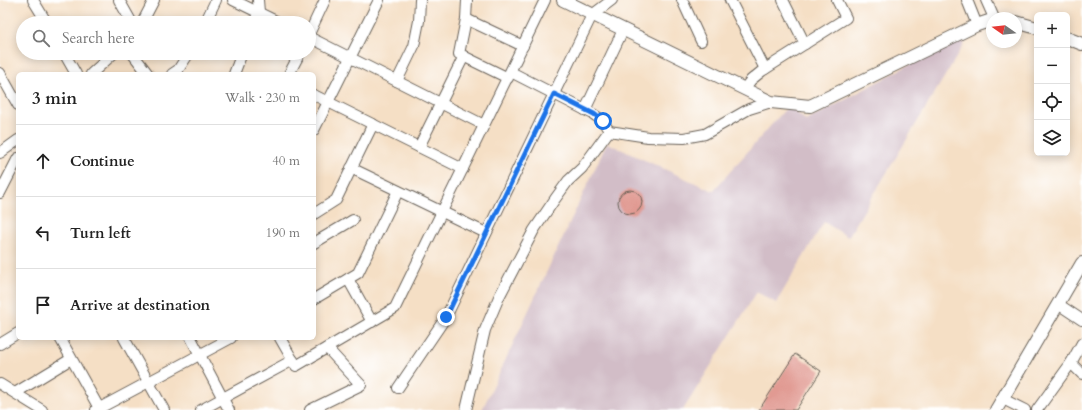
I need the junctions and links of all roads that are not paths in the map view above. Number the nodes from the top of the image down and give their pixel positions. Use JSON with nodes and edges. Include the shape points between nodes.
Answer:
{"nodes":[{"id":1,"x":33,"y":0,"type":"edge"},
{"id":2,"x":119,"y":0,"type":"edge"},
{"id":3,"x":154,"y":0,"type":"edge"},
{"id":4,"x":216,"y":0,"type":"edge"},
{"id":5,"x":233,"y":0,"type":"edge"},
{"id":6,"x":258,"y":0,"type":"edge"},
{"id":7,"x":325,"y":0,"type":"edge"},
{"id":8,"x":379,"y":0,"type":"edge"},
{"id":9,"x":420,"y":0,"type":"edge"},
{"id":10,"x":467,"y":0,"type":"edge"},
{"id":11,"x":545,"y":0,"type":"edge"},
{"id":12,"x":563,"y":0,"type":"edge"},
{"id":13,"x":612,"y":0,"type":"edge"},
{"id":14,"x":682,"y":0,"type":"edge"},
{"id":15,"x":730,"y":0,"type":"edge"},
{"id":16,"x":783,"y":0,"type":"edge"},
{"id":17,"x":837,"y":0,"type":"edge"},
{"id":18,"x":967,"y":0,"type":"edge"},
{"id":19,"x":986,"y":0,"type":"edge"},
{"id":20,"x":258,"y":12,"type":"junction"},
{"id":21,"x":990,"y":12,"type":"edge"},
{"id":22,"x":592,"y":14,"type":"junction"},
{"id":23,"x":43,"y":16,"type":"edge"},
{"id":24,"x":128,"y":16,"type":"edge"},
{"id":25,"x":146,"y":16,"type":"edge"},
{"id":26,"x":208,"y":16,"type":"edge"},
{"id":27,"x":257,"y":16,"type":"edge"},
{"id":28,"x":266,"y":16,"type":"edge"},
{"id":29,"x":316,"y":19,"type":"edge"},
{"id":30,"x":466,"y":19,"type":"junction"},
{"id":31,"x":986,"y":22,"type":"edge"},
{"id":32,"x":1022,"y":24,"type":"edge"},
{"id":33,"x":977,"y":25,"type":"junction"},
{"id":34,"x":1034,"y":27,"type":"edge"},
{"id":35,"x":623,"y":30,"type":"junction"},
{"id":36,"x":1070,"y":39,"type":"edge"},
{"id":37,"x":316,"y":41,"type":"edge"},
{"id":38,"x":701,"y":41,"type":"dead end"},
{"id":39,"x":805,"y":44,"type":"junction"},
{"id":40,"x":1082,"y":44,"type":"edge"},
{"id":41,"x":523,"y":46,"type":"junction"},
{"id":42,"x":464,"y":56,"type":"junction"},
{"id":43,"x":350,"y":58,"type":"junction"},
{"id":44,"x":68,"y":60,"type":"edge"},
{"id":45,"x":106,"y":60,"type":"edge"},
{"id":46,"x":137,"y":60,"type":"edge"},
{"id":47,"x":185,"y":60,"type":"edge"},
{"id":48,"x":239,"y":60,"type":"edge"},
{"id":49,"x":297,"y":60,"type":"edge"},
{"id":50,"x":765,"y":69,"type":"junction"},
{"id":51,"x":75,"y":72,"type":"edge"},
{"id":52,"x":93,"y":72,"type":"edge"},
{"id":53,"x":146,"y":72,"type":"edge"},
{"id":54,"x":178,"y":72,"type":"edge"},
{"id":55,"x":235,"y":72,"type":"edge"},
{"id":56,"x":291,"y":72,"type":"edge"},
{"id":57,"x":509,"y":75,"type":"junction"},
{"id":58,"x":1,"y":76,"type":"edge"},
{"id":59,"x":397,"y":81,"type":"junction"},
{"id":60,"x":744,"y":89,"type":"junction"},
{"id":61,"x":554,"y":94,"type":"junction"},
{"id":62,"x":316,"y":96,"type":"edge"},
{"id":63,"x":16,"y":102,"type":"edge"},
{"id":64,"x":328,"y":102,"type":"junction"},
{"id":65,"x":771,"y":102,"type":"junction"},
{"id":66,"x":441,"y":103,"type":"junction"},
{"id":67,"x":585,"y":110,"type":"junction"},
{"id":68,"x":373,"y":124,"type":"junction"},
{"id":69,"x":484,"y":125,"type":"junction"},
{"id":70,"x":316,"y":126,"type":"edge"},
{"id":71,"x":609,"y":132,"type":"junction"},
{"id":72,"x":16,"y":141,"type":"edge"},
{"id":73,"x":419,"y":147,"type":"junction"},
{"id":74,"x":0,"y":153,"type":"edge"},
{"id":75,"x":16,"y":162,"type":"edge"},
{"id":76,"x":351,"y":168,"type":"junction"},
{"id":77,"x":463,"y":169,"type":"junction"},
{"id":78,"x":398,"y":191,"type":"junction"},
{"id":79,"x":0,"y":193,"type":"edge"},
{"id":80,"x":442,"y":212,"type":"junction"},
{"id":81,"x":316,"y":213,"type":"edge"},
{"id":82,"x":353,"y":220,"type":"dead end"},
{"id":83,"x":486,"y":234,"type":"junction"},
{"id":84,"x":316,"y":242,"type":"edge"},
{"id":85,"x":1082,"y":263,"type":"edge"},
{"id":86,"x":348,"y":278,"type":"junction"},
{"id":87,"x":316,"y":298,"type":"edge"},
{"id":88,"x":1058,"y":304,"type":"junction"},
{"id":89,"x":1082,"y":320,"type":"edge"},
{"id":90,"x":372,"y":322,"type":"junction"},
{"id":91,"x":16,"y":335,"type":"edge"},
{"id":92,"x":61,"y":340,"type":"edge"},
{"id":93,"x":125,"y":340,"type":"edge"},
{"id":94,"x":192,"y":340,"type":"edge"},
{"id":95,"x":227,"y":340,"type":"edge"},
{"id":96,"x":281,"y":340,"type":"edge"},
{"id":97,"x":1082,"y":343,"type":"edge"},
{"id":98,"x":0,"y":344,"type":"edge"},
{"id":99,"x":327,"y":348,"type":"junction"},
{"id":100,"x":200,"y":354,"type":"junction"},
{"id":101,"x":71,"y":359,"type":"junction"},
{"id":102,"x":292,"y":360,"type":"junction"},
{"id":103,"x":1071,"y":363,"type":"junction"},
{"id":104,"x":1082,"y":374,"type":"edge"},
{"id":105,"x":148,"y":382,"type":"junction"},
{"id":106,"x":0,"y":384,"type":"edge"},
{"id":107,"x":398,"y":388,"type":"dead end"},
{"id":108,"x":15,"y":393,"type":"junction"},
{"id":109,"x":223,"y":398,"type":"junction"},
{"id":110,"x":1003,"y":399,"type":"junction"},
{"id":111,"x":97,"y":409,"type":"edge"},
{"id":112,"x":42,"y":410,"type":"edge"},
{"id":113,"x":164,"y":410,"type":"edge"},
{"id":114,"x":201,"y":410,"type":"edge"},
{"id":115,"x":229,"y":410,"type":"edge"},
{"id":116,"x":310,"y":410,"type":"edge"},
{"id":117,"x":466,"y":410,"type":"edge"},
{"id":118,"x":996,"y":410,"type":"edge"},
{"id":119,"x":1025,"y":410,"type":"edge"},
{"id":120,"x":1037,"y":410,"type":"edge"}],
"edges":[{"from":1,"to":23,"type":"street"},
{"from":2,"to":24,"type":"street"},
{"from":3,"to":25,"type":"street"},
{"from":4,"to":26,"type":"street"},
{"from":5,"to":20,"type":"street"},
{"from":6,"to":20,"type":"street"},
{"from":7,"to":29,"type":"street"},
{"from":8,"to":43,"type":"street"},
{"from":9,"to":59,"type":"street","via":[[414,46]]},
{"from":10,"to":30,"type":"street"},
{"from":11,"to":41,"type":"street"},
{"from":12,"to":22,"type":"street"},
{"from":13,"to":22,"type":"street"},
{"from":14,"to":38,"type":"street"},
{"from":15,"to":50,"type":"street"},
{"from":16,"to":39,"type":"street"},
{"from":17,"to":39,"type":"street","via":[[846,18]]},
{"from":18,"to":33,"type":"street"},
{"from":19,"to":21,"type":"street"},
{"from":20,"to":27,"type":"street"},
{"from":20,"to":28,"type":"street"},
{"from":22,"to":35,"type":"street"},
{"from":22,"to":61,"type":"street"},
{"from":30,"to":41,"type":"street"},
{"from":30,"to":42,"type":"street","via":[[459,54]]},
{"from":31,"to":33,"type":"street"},
{"from":32,"to":34,"type":"street"},
{"from":33,"to":65,"type":"street","via":[[810,106]]},
{"from":35,"to":60,"type":"street"},
{"from":35,"to":67,"type":"street"},
{"from":36,"to":40,"type":"street"},
{"from":37,"to":43,"type":"street"},
{"from":39,"to":50,"type":"street"},
{"from":41,"to":57,"type":"street"},
{"from":42,"to":57,"type":"street"},
{"from":42,"to":66,"type":"street"},
{"from":43,"to":59,"type":"street"},
{"from":43,"to":64,"type":"street"},
{"from":44,"to":51,"type":"street"},
{"from":45,"to":52,"type":"street"},
{"from":46,"to":53,"type":"street"},
{"from":47,"to":54,"type":"street"},
{"from":48,"to":55,"type":"street"},
{"from":49,"to":56,"type":"street"},
{"from":50,"to":60,"type":"street"},
{"from":57,"to":61,"type":"street"},
{"from":57,"to":69,"type":"street"},
{"from":58,"to":63,"type":"street"},
{"from":59,"to":66,"type":"street"},
{"from":60,"to":65,"type":"street"},
{"from":61,"to":67,"type":"street"},
{"from":61,"to":83,"type":"street"},
{"from":62,"to":64,"type":"street"},
{"from":64,"to":68,"type":"street"},
{"from":64,"to":70,"type":"street"},
{"from":65,"to":71,"type":"street","via":[[749,109],[705,134],[684,138]]},
{"from":66,"to":69,"type":"street"},
{"from":66,"to":73,"type":"street"},
{"from":67,"to":71,"type":"street","via":[[603,121]]},
{"from":68,"to":73,"type":"street"},
{"from":68,"to":76,"type":"street"},
{"from":69,"to":77,"type":"street"},
{"from":71,"to":117,"type":"street","via":[[582,168],[568,181],[534,230],[499,297],[485,330]]},
{"from":72,"to":74,"type":"street"},
{"from":73,"to":77,"type":"street"},
{"from":75,"to":79,"type":"street"},
{"from":76,"to":78,"type":"street"},
{"from":76,"to":81,"type":"street","via":[[336,200]]},
{"from":77,"to":80,"type":"street"},
{"from":78,"to":80,"type":"street"},
{"from":78,"to":86,"type":"street","via":[[358,273]]},
{"from":80,"to":83,"type":"street"},
{"from":80,"to":90,"type":"street","via":[[395,308]]},
{"from":82,"to":84,"type":"street"},
{"from":83,"to":107,"type":"street","via":[[446,317]]},
{"from":85,"to":88,"type":"street"},
{"from":86,"to":87,"type":"street"},
{"from":86,"to":90,"type":"street"},
{"from":88,"to":89,"type":"street"},
{"from":88,"to":110,"type":"street"},
{"from":90,"to":99,"type":"street"},
{"from":91,"to":98,"type":"street"},
{"from":92,"to":101,"type":"street"},
{"from":93,"to":105,"type":"street"},
{"from":94,"to":100,"type":"street"},
{"from":95,"to":100,"type":"street"},
{"from":96,"to":102,"type":"street"},
{"from":97,"to":103,"type":"street"},
{"from":99,"to":102,"type":"street","via":[[296,366]]},
{"from":99,"to":116,"type":"street","via":[[361,385]]},
{"from":100,"to":105,"type":"street"},
{"from":100,"to":109,"type":"street"},
{"from":101,"to":108,"type":"street"},
{"from":101,"to":111,"type":"street"},
{"from":102,"to":109,"type":"street"},
{"from":103,"to":104,"type":"street"},
{"from":103,"to":120,"type":"street"},
{"from":105,"to":111,"type":"street"},
{"from":105,"to":113,"type":"street"},
{"from":106,"to":108,"type":"street"},
{"from":108,"to":112,"type":"street"},
{"from":109,"to":114,"type":"street"},
{"from":109,"to":115,"type":"street"},
{"from":110,"to":118,"type":"street"},
{"from":110,"to":119,"type":"street"}]}
